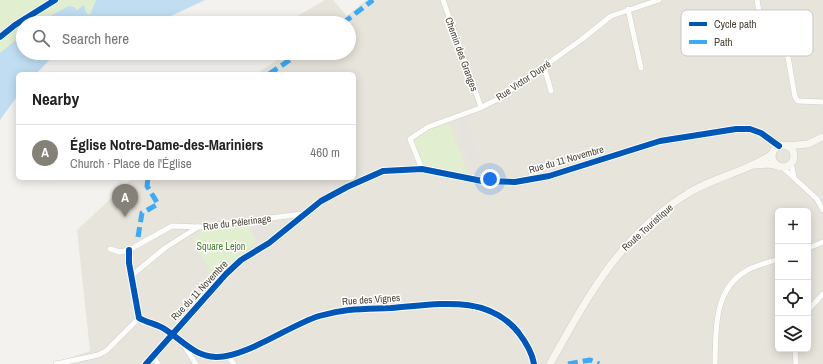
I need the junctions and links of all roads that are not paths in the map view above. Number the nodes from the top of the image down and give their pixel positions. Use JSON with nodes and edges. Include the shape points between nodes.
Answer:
{"nodes":[{"id":1,"x":55,"y":0,"type":"edge"},
{"id":2,"x":443,"y":0,"type":"edge"},
{"id":3,"x":659,"y":0,"type":"edge"},
{"id":4,"x":757,"y":0,"type":"edge"},
{"id":5,"x":628,"y":9,"type":"junction"},
{"id":6,"x":759,"y":10,"type":"edge"},
{"id":7,"x":29,"y":16,"type":"edge"},
{"id":8,"x":16,"y":24,"type":"edge"},
{"id":9,"x":0,"y":38,"type":"edge"},
{"id":10,"x":787,"y":56,"type":"edge"},
{"id":11,"x":544,"y":66,"type":"junction"},
{"id":12,"x":640,"y":68,"type":"dead end"},
{"id":13,"x":551,"y":91,"type":"dead end"},
{"id":14,"x":823,"y":102,"type":"edge"},
{"id":15,"x":482,"y":107,"type":"junction"},
{"id":16,"x":760,"y":133,"type":"junction"},
{"id":17,"x":823,"y":137,"type":"edge"},
{"id":18,"x":808,"y":144,"type":"junction"},
{"id":19,"x":779,"y":146,"type":"junction"},
{"id":20,"x":787,"y":146,"type":"junction"},
{"id":21,"x":772,"y":153,"type":"junction"},
{"id":22,"x":792,"y":162,"type":"junction"},
{"id":23,"x":749,"y":166,"type":"junction"},
{"id":24,"x":780,"y":166,"type":"junction"},
{"id":25,"x":422,"y":169,"type":"junction"},
{"id":26,"x":794,"y":177,"type":"junction"},
{"id":27,"x":823,"y":210,"type":"edge"},
{"id":28,"x":302,"y":214,"type":"junction"},
{"id":29,"x":200,"y":227,"type":"junction"},
{"id":30,"x":823,"y":242,"type":"edge"},
{"id":31,"x":811,"y":247,"type":"edge"},
{"id":32,"x":110,"y":249,"type":"dead end"},
{"id":33,"x":129,"y":250,"type":"junction"},
{"id":34,"x":775,"y":260,"type":"edge"},
{"id":35,"x":131,"y":276,"type":"junction"},
{"id":36,"x":823,"y":294,"type":"edge"},
{"id":37,"x":811,"y":307,"type":"edge"},
{"id":38,"x":139,"y":318,"type":"junction"},
{"id":39,"x":171,"y":334,"type":"junction"},
{"id":40,"x":183,"y":345,"type":"junction"},
{"id":41,"x":795,"y":352,"type":"edge"},
{"id":42,"x":227,"y":355,"type":"junction"},
{"id":43,"x":153,"y":357,"type":"junction"},
{"id":44,"x":535,"y":363,"type":"edge"},
{"id":45,"x":56,"y":364,"type":"edge"},
{"id":46,"x":146,"y":364,"type":"edge"},
{"id":47,"x":158,"y":364,"type":"edge"},
{"id":48,"x":196,"y":364,"type":"edge"},
{"id":49,"x":234,"y":364,"type":"edge"},
{"id":50,"x":550,"y":364,"type":"edge"},
{"id":51,"x":715,"y":364,"type":"edge"},
{"id":52,"x":796,"y":364,"type":"edge"}],
"edges":[{"from":1,"to":7,"type":"street"},
{"from":2,"to":15,"type":"street","name":"Chemin des Granges"},
{"from":3,"to":5,"type":"street","name":"Rue Victor Dupré"},
{"from":4,"to":6,"type":"street"},
{"from":5,"to":11,"type":"street","name":"Rue Victor Dupré","via":[[611,16]]},
{"from":5,"to":12,"type":"street"},
{"from":8,"to":9,"type":"street"},
{"from":10,"to":14,"type":"street","via":[[798,101]]},
{"from":11,"to":13,"type":"street"},
{"from":11,"to":15,"type":"street","name":"Rue Victor Dupré","via":[[498,99]]},
{"from":15,"to":25,"type":"street","name":"Rue Victor Dupré","via":[[428,127],[410,139]]},
{"from":16,"to":19,"type":"street","name":"Rue du 11 Novembre"},
{"from":16,"to":21,"type":"street"},
{"from":16,"to":25,"type":"street","name":"Rue du 11 Novembre","via":[[750,129],[736,129],[660,141],[549,176],[515,182],[482,181]]},
{"from":17,"to":18,"type":"street"},
{"from":18,"to":20,"type":"street"},
{"from":18,"to":22,"type":"street"},
{"from":19,"to":20,"type":"street"},
{"from":19,"to":21,"type":"street"},
{"from":20,"to":22,"type":"street","via":[[794,154]]},
{"from":21,"to":23,"type":"street","name":"Route Touristique"},
{"from":21,"to":24,"type":"street","via":[[773,161]]},
{"from":22,"to":24,"type":"street"},
{"from":22,"to":26,"type":"street"},
{"from":23,"to":24,"type":"street","name":"Route Touristique"},
{"from":23,"to":50,"type":"street","name":"Route Touristique","via":[[715,179],[687,194],[636,234],[592,289]]},
{"from":24,"to":26,"type":"street"},
{"from":25,"to":28,"type":"street","name":"Rue du 11 Novembre","via":[[383,172],[347,187]]},
{"from":26,"to":27,"type":"street","via":[[817,199]]},
{"from":28,"to":29,"type":"street","name":"Rue du Pélerinage"},
{"from":28,"to":39,"type":"street","name":"Rue du 11 Novembre","via":[[269,243],[241,260]]},
{"from":29,"to":33,"type":"street","name":"Rue du Pélerinage","via":[[172,226]]},
{"from":29,"to":35,"type":"street","via":[[165,248]]},
{"from":30,"to":31,"type":"street"},
{"from":32,"to":33,"type":"street","via":[[120,252]]},
{"from":33,"to":35,"type":"street"},
{"from":34,"to":51,"type":"street","via":[[746,271],[727,288],[720,302],[718,314]]},
{"from":35,"to":38,"type":"street"},
{"from":36,"to":37,"type":"street"},
{"from":38,"to":39,"type":"street","name":"Rue des Vignes"},
{"from":38,"to":45,"type":"street","via":[[106,351]]},
{"from":39,"to":40,"type":"street","name":"Rue des Vignes"},
{"from":39,"to":43,"type":"street","name":"Rue du 11 Novembre"},
{"from":40,"to":42,"type":"street","name":"Rue des Vignes","via":[[216,357]]},
{"from":40,"to":48,"type":"street"},
{"from":41,"to":52,"type":"street"},
{"from":42,"to":44,"type":"street","name":"Rue des Vignes","via":[[317,316],[341,310],[443,302],[463,304],[500,315],[523,338]]},
{"from":42,"to":49,"type":"street"},
{"from":43,"to":46,"type":"street","name":"Rue du 11 Novembre"},
{"from":43,"to":47,"type":"street"}]}
